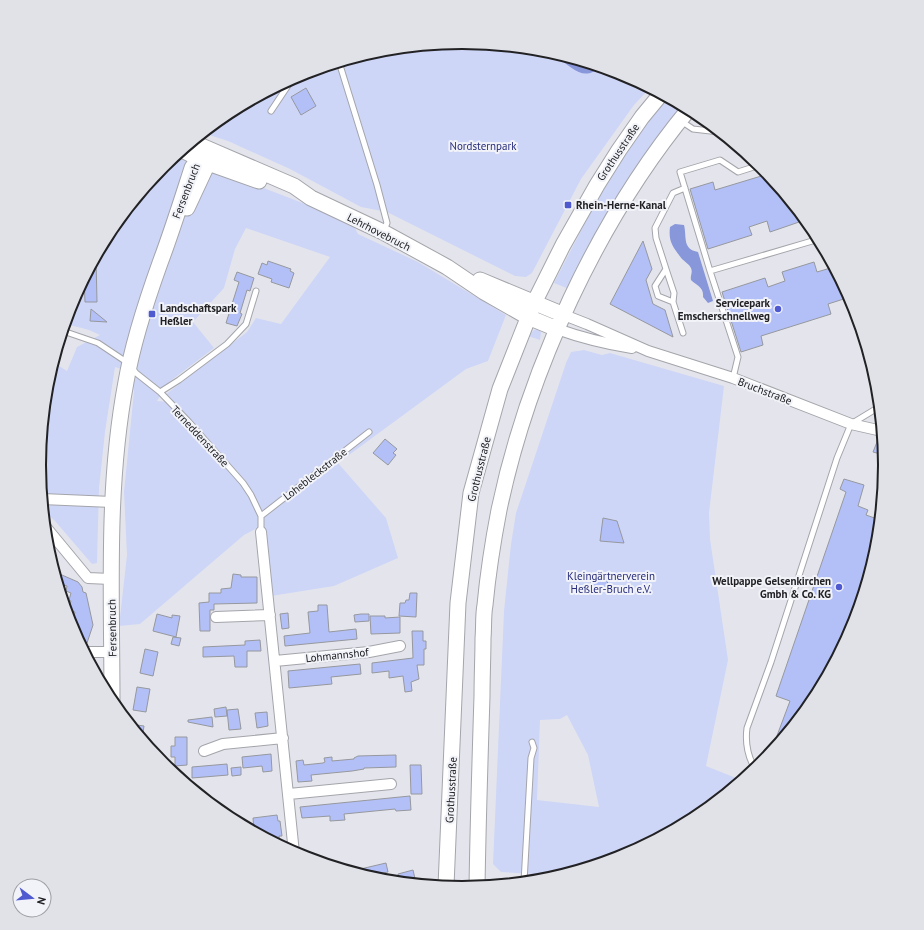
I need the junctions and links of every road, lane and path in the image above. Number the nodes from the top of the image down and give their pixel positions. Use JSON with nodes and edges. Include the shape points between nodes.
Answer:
{"nodes":[{"id":1,"x":341,"y":67,"type":"edge"},
{"id":2,"x":286,"y":88,"type":"edge"},
{"id":3,"x":658,"y":98,"type":"edge"},
{"id":4,"x":271,"y":111,"type":"dead end"},
{"id":5,"x":684,"y":115,"type":"edge"},
{"id":6,"x":710,"y":131,"type":"edge"},
{"id":7,"x":195,"y":146,"type":"edge"},
{"id":8,"x":188,"y":152,"type":"edge"},
{"id":9,"x":206,"y":158,"type":"junction"},
{"id":10,"x":752,"y":167,"type":"edge"},
{"id":11,"x":685,"y":188,"type":"junction"},
{"id":12,"x":383,"y":232,"type":"junction"},
{"id":13,"x":812,"y":241,"type":"edge"},
{"id":14,"x":447,"y":267,"type":"junction"},
{"id":15,"x":666,"y":269,"type":"junction"},
{"id":16,"x":710,"y":272,"type":"junction"},
{"id":17,"x":256,"y":291,"type":"dead end"},
{"id":18,"x":673,"y":302,"type":"junction"},
{"id":19,"x":534,"y":303,"type":"junction"},
{"id":20,"x":564,"y":315,"type":"junction"},
{"id":21,"x":528,"y":317,"type":"junction"},
{"id":22,"x":557,"y":329,"type":"junction"},
{"id":23,"x":68,"y":333,"type":"edge"},
{"id":24,"x":683,"y":333,"type":"dead end"},
{"id":25,"x":648,"y":351,"type":"junction"},
{"id":26,"x":130,"y":364,"type":"junction"},
{"id":27,"x":733,"y":378,"type":"junction"},
{"id":28,"x":160,"y":392,"type":"junction"},
{"id":29,"x":874,"y":410,"type":"edge"},
{"id":30,"x":851,"y":424,"type":"junction"},
{"id":31,"x":876,"y":430,"type":"edge"},
{"id":32,"x":369,"y":432,"type":"dead end"},
{"id":33,"x":48,"y":499,"type":"edge"},
{"id":34,"x":112,"y":502,"type":"junction"},
{"id":35,"x":261,"y":516,"type":"junction"},
{"id":36,"x":261,"y":532,"type":"joint"},
{"id":37,"x":52,"y":535,"type":"edge"},
{"id":38,"x":111,"y":579,"type":"junction"},
{"id":39,"x":270,"y":615,"type":"junction"},
{"id":40,"x":216,"y":617,"type":"dead end"},
{"id":41,"x":400,"y":646,"type":"dead end"},
{"id":42,"x":91,"y":652,"type":"edge"},
{"id":43,"x":112,"y":652,"type":"junction"},
{"id":44,"x":275,"y":661,"type":"junction"},
{"id":45,"x":112,"y":689,"type":"edge"},
{"id":46,"x":283,"y":738,"type":"junction"},
{"id":47,"x":532,"y":742,"type":"dead end"},
{"id":48,"x":204,"y":751,"type":"dead end"},
{"id":49,"x":752,"y":763,"type":"edge"},
{"id":50,"x":392,"y":784,"type":"dead end"},
{"id":51,"x":289,"y":794,"type":"junction"},
{"id":52,"x":293,"y":845,"type":"edge"},
{"id":53,"x":526,"y":876,"type":"edge"},
{"id":54,"x":446,"y":880,"type":"edge"},
{"id":55,"x":477,"y":880,"type":"edge"}],
"edges":[{"from":1,"to":12,"type":"lane","via":[[387,223]]},
{"from":2,"to":4,"type":"lane"},
{"from":3,"to":19,"type":"main road","name":"Grothusstraße","via":[[618,150],[597,184]]},
{"from":5,"to":6,"type":"lane","via":[[693,130]]},
{"from":5,"to":20,"type":"main road","via":[[643,172],[610,226]]},
{"from":7,"to":9,"type":"main road","name":"Lehrhovebruch"},
{"from":8,"to":9,"type":"main road","name":"Lehrhovebruch"},
{"from":9,"to":12,"type":"main road","name":"Lehrhovebruch","via":[[283,190],[311,198]]},
{"from":9,"to":26,"type":"main road","name":"Fersenbruch","via":[[160,263],[146,303]]},
{"from":10,"to":11,"type":"lane","via":[[738,172],[720,160],[680,172]]},
{"from":11,"to":15,"type":"lane","via":[[673,193],[655,228]]},
{"from":11,"to":16,"type":"lane"},
{"from":12,"to":14,"type":"main road","name":"Lehrhovebruch"},
{"from":13,"to":16,"type":"lane"},
{"from":14,"to":19,"type":"main road","name":"Lehrhovebruch"},
{"from":14,"to":21,"type":"main road","name":"Lehrhovebruch"},
{"from":15,"to":18,"type":"lane","via":[[674,293]]},
{"from":15,"to":18,"type":"lane","via":[[654,286],[658,296]]},
{"from":16,"to":27,"type":"lane","via":[[738,357]]},
{"from":17,"to":28,"type":"lane","via":[[246,324],[226,344],[180,380]]},
{"from":18,"to":24,"type":"lane"},
{"from":19,"to":20,"type":"main road","name":"Lehrhovebruch"},
{"from":19,"to":21,"type":"main road","name":"Grothusstraße"},
{"from":20,"to":22,"type":"main road"},
{"from":20,"to":25,"type":"street","name":"Bruchstraße"},
{"from":21,"to":22,"type":"main road","name":"Lehrhovebruch"},
{"from":21,"to":54,"type":"main road","name":"Grothusstraße","via":[[500,389],[471,493],[458,603]]},
{"from":22,"to":25,"type":"street","name":"Bruchstraße","via":[[604,343]]},
{"from":22,"to":55,"type":"main road","via":[[509,469],[499,511],[484,607]]},
{"from":23,"to":26,"type":"lane","name":"Terneddenstraße","via":[[98,343]]},
{"from":25,"to":27,"type":"street","name":"Bruchstraße"},
{"from":26,"to":28,"type":"lane","name":"Terneddenstraße","via":[[136,374]]},
{"from":26,"to":34,"type":"main road","name":"Fersenbruch","via":[[118,432]]},
{"from":27,"to":30,"type":"street","name":"Bruchstraße"},
{"from":28,"to":35,"type":"lane","name":"Terneddenstraße","via":[[243,483]]},
{"from":29,"to":30,"type":"lane"},
{"from":30,"to":31,"type":"street","name":"Bruchstraße"},
{"from":30,"to":49,"type":"lane","via":[[837,458],[747,728],[748,755]]},
{"from":32,"to":35,"type":"lane","name":"Lohebleckstraße"},
{"from":33,"to":34,"type":"street"},
{"from":34,"to":38,"type":"main road","name":"Fersenbruch"},
{"from":35,"to":36,"type":"lane"},
{"from":36,"to":39,"type":"street"},
{"from":37,"to":38,"type":"street","via":[[88,578]]},
{"from":38,"to":43,"type":"main road","name":"Fersenbruch"},
{"from":39,"to":40,"type":"street"},
{"from":39,"to":44,"type":"street"},
{"from":41,"to":44,"type":"street","name":"Lohmannshof","via":[[369,652]]},
{"from":42,"to":43,"type":"street"},
{"from":43,"to":45,"type":"main road","name":"Fersenbruch"},
{"from":44,"to":46,"type":"street"},
{"from":46,"to":48,"type":"street","via":[[223,744]]},
{"from":46,"to":51,"type":"street"},
{"from":47,"to":53,"type":"lane","via":[[534,748]]},
{"from":50,"to":51,"type":"street"},
{"from":51,"to":52,"type":"street"}]}
